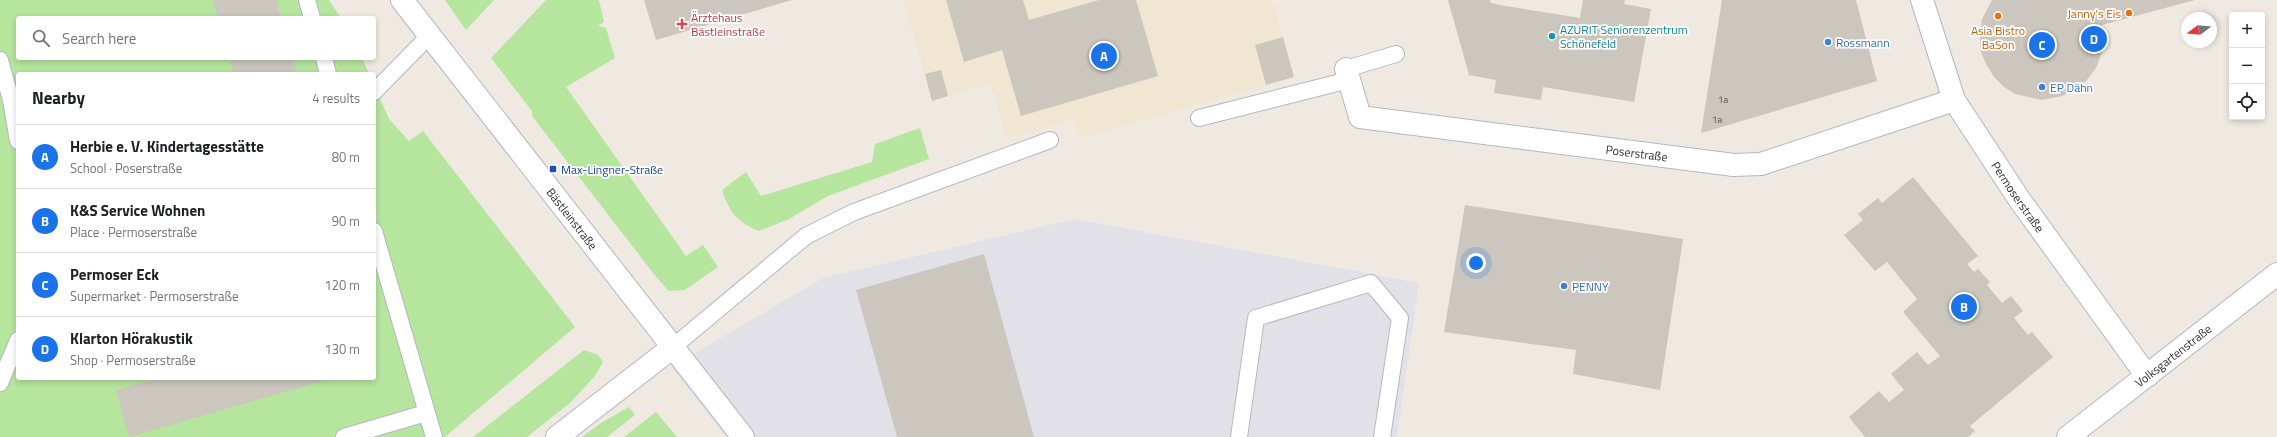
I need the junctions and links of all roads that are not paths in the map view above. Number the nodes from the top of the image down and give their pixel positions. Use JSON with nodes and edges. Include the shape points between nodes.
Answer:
{"nodes":[{"id":1,"x":307,"y":0,"type":"edge"},
{"id":2,"x":402,"y":0,"type":"edge"},
{"id":3,"x":1922,"y":0,"type":"edge"},
{"id":4,"x":311,"y":16,"type":"edge"},
{"id":5,"x":429,"y":36,"type":"junction"},
{"id":6,"x":1396,"y":54,"type":"dead end"},
{"id":7,"x":0,"y":60,"type":"edge"},
{"id":8,"x":324,"y":60,"type":"edge"},
{"id":9,"x":328,"y":72,"type":"edge"},
{"id":10,"x":1347,"y":74,"type":"junction"},
{"id":11,"x":376,"y":90,"type":"edge"},
{"id":12,"x":1954,"y":100,"type":"junction"},
{"id":13,"x":6,"y":101,"type":"edge"},
{"id":14,"x":1199,"y":118,"type":"dead end"},
{"id":15,"x":16,"y":134,"type":"edge"},
{"id":16,"x":1050,"y":140,"type":"dead end"},
{"id":17,"x":376,"y":238,"type":"edge"},
{"id":18,"x":2277,"y":274,"type":"edge"},
{"id":19,"x":16,"y":345,"type":"edge"},
{"id":20,"x":673,"y":347,"type":"junction"},
{"id":21,"x":2147,"y":376,"type":"junction"},
{"id":22,"x":0,"y":383,"type":"edge"},
{"id":23,"x":426,"y":412,"type":"junction"},
{"id":24,"x":344,"y":437,"type":"edge"},
{"id":25,"x":434,"y":437,"type":"edge"},
{"id":26,"x":557,"y":437,"type":"edge"},
{"id":27,"x":743,"y":437,"type":"edge"},
{"id":28,"x":1239,"y":437,"type":"edge"},
{"id":29,"x":1382,"y":437,"type":"edge"},
{"id":30,"x":2068,"y":437,"type":"edge"}],
"edges":[{"from":1,"to":4,"type":"lane"},
{"from":2,"to":5,"type":"street","name":"Bästleinstraße"},
{"from":3,"to":12,"type":"street","name":"Permoserstraße"},
{"from":5,"to":11,"type":"lane"},
{"from":5,"to":20,"type":"street","name":"Bästleinstraße"},
{"from":6,"to":10,"type":"lane"},
{"from":7,"to":13,"type":"lane"},
{"from":8,"to":9,"type":"lane"},
{"from":10,"to":12,"type":"street","name":"Poserstraße","via":[[1360,117],[1740,166],[1761,164]]},
{"from":10,"to":14,"type":"lane"},
{"from":12,"to":21,"type":"street","name":"Permoserstraße","via":[[2019,199]]},
{"from":13,"to":15,"type":"lane"},
{"from":16,"to":20,"type":"lane","via":[[854,212],[826,225],[806,236]]},
{"from":17,"to":23,"type":"lane"},
{"from":18,"to":21,"type":"street","name":"Volksgartenstraße"},
{"from":19,"to":22,"type":"lane"},
{"from":20,"to":26,"type":"street"},
{"from":20,"to":27,"type":"street","name":"Bästleinstraße"},
{"from":21,"to":30,"type":"street","name":"Volksgartenstraße"},
{"from":23,"to":24,"type":"lane"},
{"from":23,"to":25,"type":"lane"},
{"from":28,"to":29,"type":"lane","via":[[1256,318],[1371,284],[1400,318]]}]}
